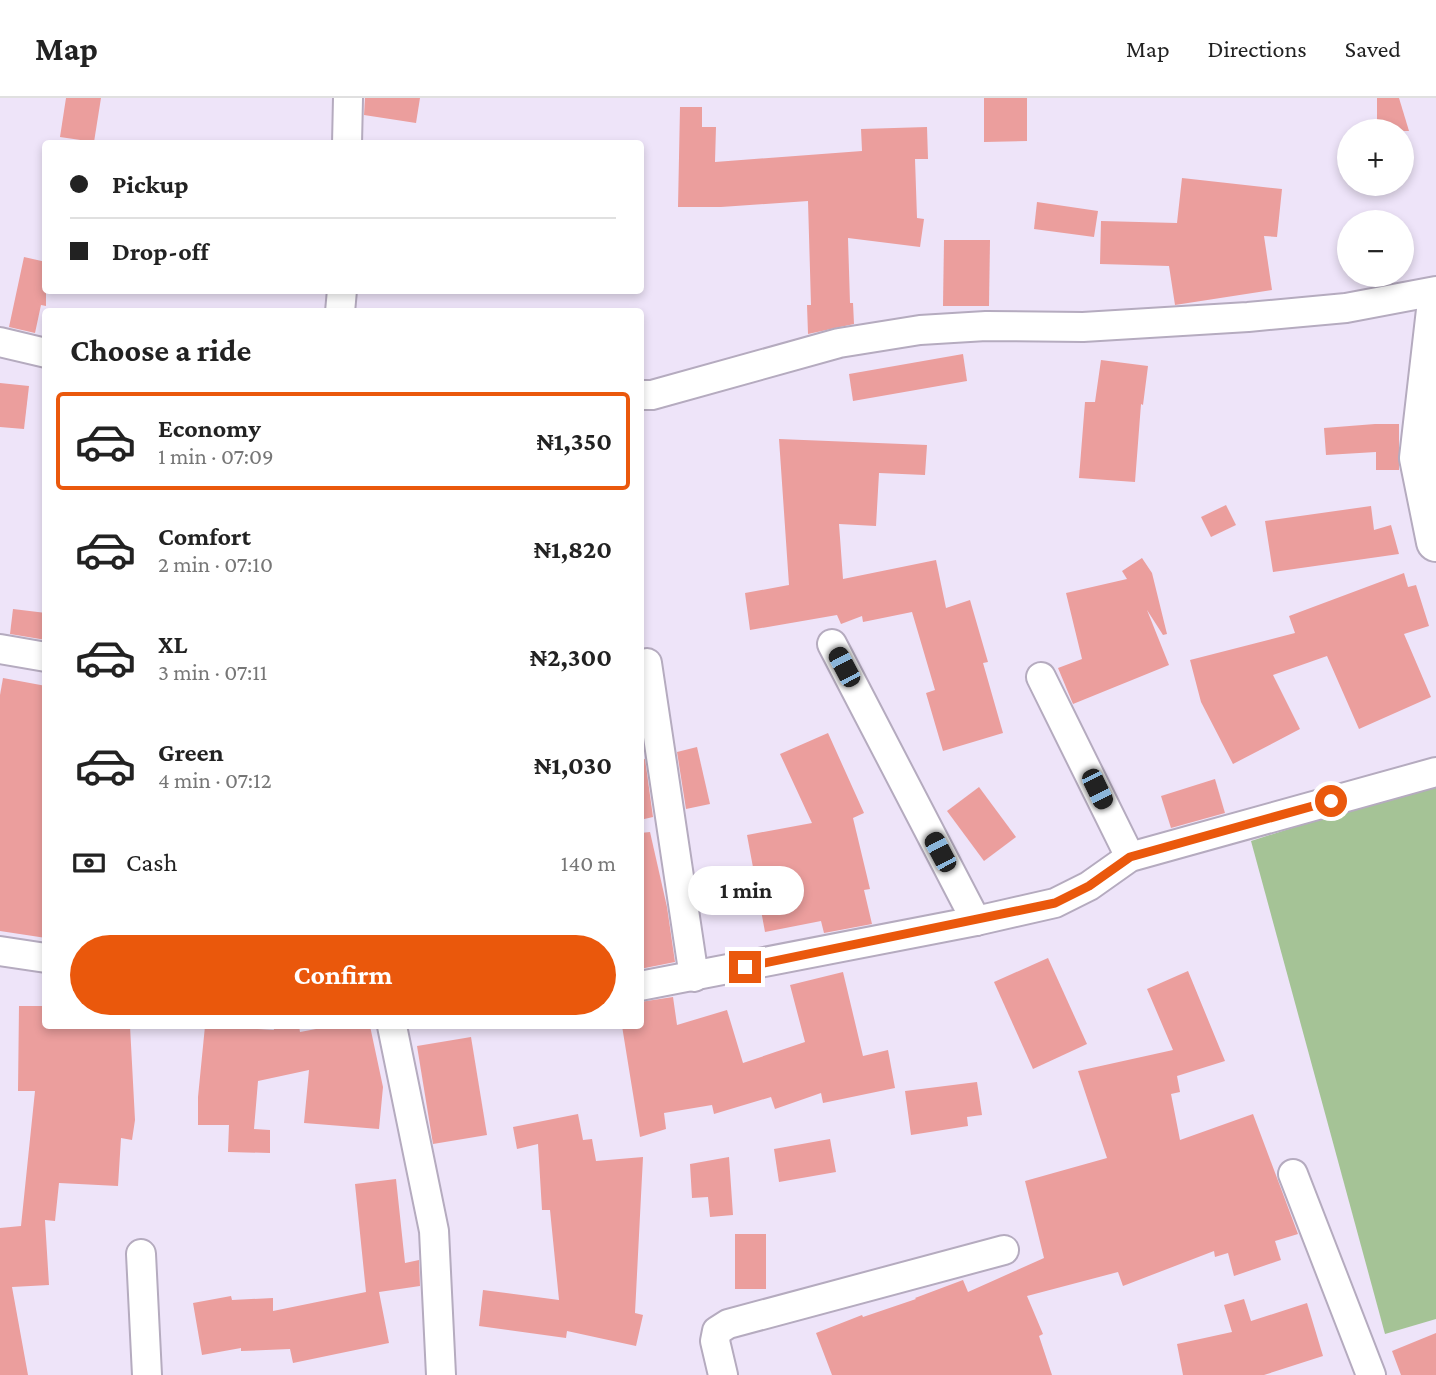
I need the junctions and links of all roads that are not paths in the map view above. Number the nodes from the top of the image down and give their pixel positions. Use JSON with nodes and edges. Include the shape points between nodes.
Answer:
{"nodes":[{"id":1,"x":348,"y":98,"type":"edge"},
{"id":2,"x":347,"y":140,"type":"edge"},
{"id":3,"x":1436,"y":291,"type":"edge"},
{"id":4,"x":1436,"y":310,"type":"edge"},
{"id":5,"x":0,"y":342,"type":"edge"},
{"id":6,"x":42,"y":352,"type":"edge"},
{"id":7,"x":644,"y":395,"type":"edge"},
{"id":8,"x":1436,"y":542,"type":"edge"},
{"id":9,"x":832,"y":645,"type":"dead end"},
{"id":10,"x":0,"y":649,"type":"edge"},
{"id":11,"x":42,"y":656,"type":"edge"},
{"id":12,"x":647,"y":663,"type":"dead end"},
{"id":13,"x":1041,"y":677,"type":"dead end"},
{"id":14,"x":1436,"y":772,"type":"edge"},
{"id":15,"x":1130,"y":857,"type":"junction"},
{"id":16,"x":976,"y":921,"type":"junction"},
{"id":17,"x":0,"y":951,"type":"edge"},
{"id":18,"x":42,"y":957,"type":"edge"},
{"id":19,"x":694,"y":977,"type":"junction"},
{"id":20,"x":644,"y":985,"type":"edge"},
{"id":21,"x":393,"y":1029,"type":"edge"},
{"id":22,"x":1293,"y":1174,"type":"dead end"},
{"id":23,"x":1004,"y":1250,"type":"dead end"},
{"id":24,"x":141,"y":1254,"type":"dead end"},
{"id":25,"x":147,"y":1375,"type":"edge"},
{"id":26,"x":441,"y":1375,"type":"edge"},
{"id":27,"x":723,"y":1375,"type":"edge"},
{"id":28,"x":1371,"y":1375,"type":"edge"}],
"edges":[{"from":1,"to":2,"type":"street"},
{"from":3,"to":7,"type":"street","via":[[1346,308],[1248,317],[920,330],[839,343]]},
{"from":4,"to":8,"type":"street","via":[[1419,458]]},
{"from":5,"to":6,"type":"street"},
{"from":9,"to":16,"type":"street"},
{"from":10,"to":11,"type":"street"},
{"from":12,"to":19,"type":"street"},
{"from":13,"to":15,"type":"street"},
{"from":14,"to":15,"type":"street"},
{"from":15,"to":16,"type":"street","via":[[1055,903]]},
{"from":16,"to":19,"type":"street"},
{"from":17,"to":18,"type":"street"},
{"from":19,"to":20,"type":"street"},
{"from":21,"to":26,"type":"street","via":[[434,1231]]},
{"from":22,"to":28,"type":"street"},
{"from":23,"to":27,"type":"street","via":[[728,1324],[718,1331],[715,1341]]},
{"from":24,"to":25,"type":"street"}]}
